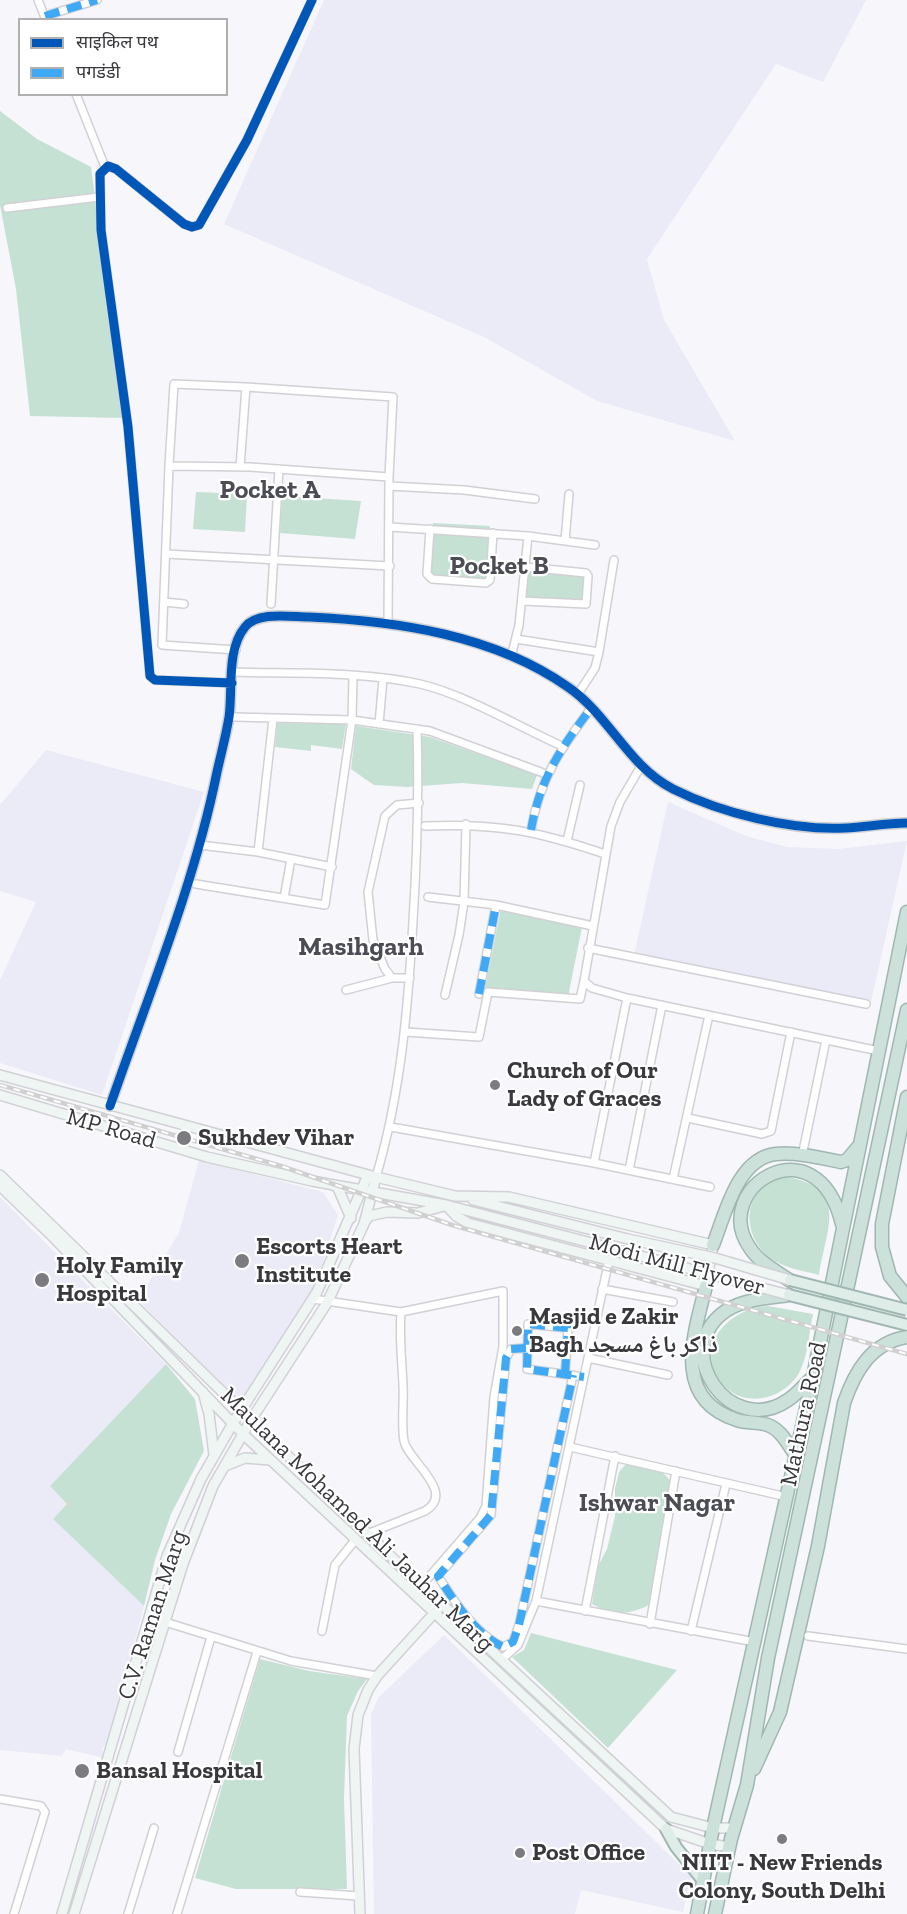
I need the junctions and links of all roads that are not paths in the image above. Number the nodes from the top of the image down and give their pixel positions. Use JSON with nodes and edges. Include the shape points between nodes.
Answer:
{"nodes":[{"id":1,"x":38,"y":0,"type":"edge"},
{"id":2,"x":97,"y":0,"type":"edge"},
{"id":3,"x":312,"y":0,"type":"edge"},
{"id":4,"x":46,"y":18,"type":"edge"},
{"id":5,"x":77,"y":96,"type":"edge"},
{"id":6,"x":105,"y":167,"type":"junction"},
{"id":7,"x":99,"y":197,"type":"junction"},
{"id":8,"x":7,"y":208,"type":"dead end"},
{"id":9,"x":246,"y":387,"type":"junction"},
{"id":10,"x":169,"y":466,"type":"junction"},
{"id":11,"x":240,"y":467,"type":"junction"},
{"id":12,"x":279,"y":469,"type":"junction"},
{"id":13,"x":389,"y":477,"type":"junction"},
{"id":14,"x":389,"y":486,"type":"junction"},
{"id":15,"x":569,"y":494,"type":"dead end"},
{"id":16,"x":535,"y":499,"type":"dead end"},
{"id":17,"x":390,"y":526,"type":"junction"},
{"id":18,"x":430,"y":529,"type":"junction"},
{"id":19,"x":493,"y":533,"type":"junction"},
{"id":20,"x":528,"y":536,"type":"junction"},
{"id":21,"x":565,"y":541,"type":"junction"},
{"id":22,"x":595,"y":545,"type":"dead end"},
{"id":23,"x":166,"y":554,"type":"junction"},
{"id":24,"x":272,"y":560,"type":"junction"},
{"id":25,"x":614,"y":560,"type":"dead end"},
{"id":26,"x":390,"y":566,"type":"junction"},
{"id":27,"x":526,"y":567,"type":"junction"},
{"id":28,"x":522,"y":601,"type":"junction"},
{"id":29,"x":164,"y":602,"type":"junction"},
{"id":30,"x":184,"y":604,"type":"dead end"},
{"id":31,"x":271,"y":604,"type":"dead end"},
{"id":32,"x":388,"y":623,"type":"junction"},
{"id":33,"x":516,"y":639,"type":"junction"},
{"id":34,"x":236,"y":650,"type":"junction"},
{"id":35,"x":598,"y":652,"type":"junction"},
{"id":36,"x":511,"y":657,"type":"junction"},
{"id":37,"x":233,"y":672,"type":"junction"},
{"id":38,"x":353,"y":677,"type":"junction"},
{"id":39,"x":383,"y":679,"type":"junction"},
{"id":40,"x":232,"y":683,"type":"junction"},
{"id":41,"x":578,"y":694,"type":"junction"},
{"id":42,"x":592,"y":706,"type":"junction"},
{"id":43,"x":235,"y":717,"type":"dead end"},
{"id":44,"x":273,"y":719,"type":"junction"},
{"id":45,"x":352,"y":720,"type":"junction"},
{"id":46,"x":380,"y":724,"type":"junction"},
{"id":47,"x":417,"y":729,"type":"junction"},
{"id":48,"x":562,"y":746,"type":"junction"},
{"id":49,"x":641,"y":766,"type":"junction"},
{"id":50,"x":546,"y":774,"type":"junction"},
{"id":51,"x":580,"y":785,"type":"dead end"},
{"id":52,"x":419,"y":803,"type":"junction"},
{"id":53,"x":907,"y":823,"type":"edge"},
{"id":54,"x":466,"y":824,"type":"junction"},
{"id":55,"x":426,"y":826,"type":"dead end"},
{"id":56,"x":531,"y":830,"type":"junction"},
{"id":57,"x":567,"y":841,"type":"junction"},
{"id":58,"x":200,"y":845,"type":"junction"},
{"id":59,"x":258,"y":852,"type":"junction"},
{"id":60,"x":605,"y":854,"type":"junction"},
{"id":61,"x":291,"y":859,"type":"junction"},
{"id":62,"x":332,"y":867,"type":"junction"},
{"id":63,"x":196,"y":884,"type":"dead end"},
{"id":64,"x":428,"y":897,"type":"dead end"},
{"id":65,"x":284,"y":898,"type":"junction"},
{"id":66,"x":464,"y":902,"type":"junction"},
{"id":67,"x":496,"y":905,"type":"junction"},
{"id":68,"x":907,"y":912,"type":"edge"},
{"id":69,"x":592,"y":926,"type":"junction"},
{"id":70,"x":588,"y":948,"type":"junction"},
{"id":71,"x":392,"y":978,"type":"junction"},
{"id":72,"x":410,"y":978,"type":"junction"},
{"id":73,"x":584,"y":981,"type":"junction"},
{"id":74,"x":346,"y":990,"type":"dead end"},
{"id":75,"x":479,"y":994,"type":"dead end"},
{"id":76,"x":445,"y":995,"type":"dead end"},
{"id":77,"x":627,"y":998,"type":"junction"},
{"id":78,"x":866,"y":1004,"type":"dead end"},
{"id":79,"x":662,"y":1005,"type":"junction"},
{"id":80,"x":907,"y":1010,"type":"edge"},
{"id":81,"x":709,"y":1015,"type":"junction"},
{"id":82,"x":406,"y":1032,"type":"junction"},
{"id":83,"x":791,"y":1032,"type":"junction"},
{"id":84,"x":826,"y":1040,"type":"junction"},
{"id":85,"x":879,"y":1051,"type":"junction"},
{"id":86,"x":0,"y":1075,"type":"edge"},
{"id":87,"x":0,"y":1095,"type":"edge"},
{"id":88,"x":907,"y":1098,"type":"edge"},
{"id":89,"x":110,"y":1106,"type":"junction"},
{"id":90,"x":688,"y":1118,"type":"junction"},
{"id":91,"x":391,"y":1126,"type":"junction"},
{"id":92,"x":860,"y":1143,"type":"junction"},
{"id":93,"x":802,"y":1156,"type":"junction"},
{"id":94,"x":594,"y":1162,"type":"junction"},
{"id":95,"x":629,"y":1170,"type":"junction"},
{"id":96,"x":0,"y":1175,"type":"edge"},
{"id":97,"x":372,"y":1176,"type":"junction"},
{"id":98,"x":673,"y":1179,"type":"junction"},
{"id":99,"x":312,"y":1181,"type":"junction"},
{"id":100,"x":0,"y":1186,"type":"edge"},
{"id":101,"x":710,"y":1187,"type":"dead end"},
{"id":102,"x":368,"y":1191,"type":"junction"},
{"id":103,"x":455,"y":1196,"type":"junction"},
{"id":104,"x":446,"y":1205,"type":"junction"},
{"id":105,"x":351,"y":1218,"type":"junction"},
{"id":106,"x":364,"y":1224,"type":"junction"},
{"id":107,"x":843,"y":1228,"type":"junction"},
{"id":108,"x":713,"y":1245,"type":"junction"},
{"id":109,"x":609,"y":1260,"type":"junction"},
{"id":110,"x":790,"y":1281,"type":"junction"},
{"id":111,"x":706,"y":1286,"type":"junction"},
{"id":112,"x":602,"y":1289,"type":"junction"},
{"id":113,"x":789,"y":1295,"type":"junction"},
{"id":114,"x":907,"y":1297,"type":"edge"},
{"id":115,"x":313,"y":1299,"type":"junction"},
{"id":116,"x":673,"y":1302,"type":"dead end"},
{"id":117,"x":327,"y":1303,"type":"junction"},
{"id":118,"x":907,"y":1310,"type":"edge"},
{"id":119,"x":401,"y":1312,"type":"junction"},
{"id":120,"x":907,"y":1325,"type":"edge"},
{"id":121,"x":907,"y":1337,"type":"edge"},
{"id":122,"x":526,"y":1348,"type":"junction"},
{"id":123,"x":588,"y":1358,"type":"junction"},
{"id":124,"x":569,"y":1375,"type":"junction"},
{"id":125,"x":668,"y":1375,"type":"dead end"},
{"id":126,"x":584,"y":1377,"type":"junction"},
{"id":127,"x":813,"y":1377,"type":"junction"},
{"id":128,"x":202,"y":1390,"type":"junction"},
{"id":129,"x":240,"y":1411,"type":"junction"},
{"id":130,"x":250,"y":1421,"type":"junction"},
{"id":131,"x":233,"y":1423,"type":"junction"},
{"id":132,"x":243,"y":1434,"type":"junction"},
{"id":133,"x":570,"y":1447,"type":"junction"},
{"id":134,"x":214,"y":1456,"type":"junction"},
{"id":135,"x":615,"y":1456,"type":"junction"},
{"id":136,"x":796,"y":1456,"type":"junction"},
{"id":137,"x":270,"y":1460,"type":"junction"},
{"id":138,"x":225,"y":1466,"type":"junction"},
{"id":139,"x":676,"y":1472,"type":"junction"},
{"id":140,"x":726,"y":1484,"type":"junction"},
{"id":141,"x":787,"y":1497,"type":"junction"},
{"id":142,"x":367,"y":1534,"type":"junction"},
{"id":143,"x":356,"y":1539,"type":"junction"},
{"id":144,"x":422,"y":1585,"type":"junction"},
{"id":145,"x":536,"y":1601,"type":"junction"},
{"id":146,"x":443,"y":1604,"type":"junction"},
{"id":147,"x":585,"y":1611,"type":"junction"},
{"id":148,"x":435,"y":1612,"type":"junction"},
{"id":149,"x":149,"y":1617,"type":"junction"},
{"id":150,"x":165,"y":1622,"type":"junction"},
{"id":151,"x":650,"y":1624,"type":"junction"},
{"id":152,"x":322,"y":1631,"type":"dead end"},
{"id":153,"x":691,"y":1631,"type":"junction"},
{"id":154,"x":808,"y":1636,"type":"dead end"},
{"id":155,"x":211,"y":1637,"type":"junction"},
{"id":156,"x":755,"y":1642,"type":"junction"},
{"id":157,"x":907,"y":1649,"type":"edge"},
{"id":158,"x":257,"y":1652,"type":"junction"},
{"id":159,"x":502,"y":1659,"type":"junction"},
{"id":160,"x":377,"y":1676,"type":"junction"},
{"id":161,"x":178,"y":1752,"type":"dead end"},
{"id":162,"x":747,"y":1785,"type":"junction"},
{"id":163,"x":0,"y":1799,"type":"edge"},
{"id":164,"x":154,"y":1828,"type":"dead end"},
{"id":165,"x":713,"y":1828,"type":"junction"},
{"id":166,"x":734,"y":1828,"type":"junction"},
{"id":167,"x":666,"y":1829,"type":"junction"},
{"id":168,"x":710,"y":1844,"type":"junction"},
{"id":169,"x":729,"y":1847,"type":"junction"},
{"id":170,"x":703,"y":1881,"type":"junction"},
{"id":171,"x":300,"y":1893,"type":"dead end"},
{"id":172,"x":359,"y":1896,"type":"junction"},
{"id":173,"x":14,"y":1914,"type":"edge"},
{"id":174,"x":62,"y":1914,"type":"edge"},
{"id":175,"x":74,"y":1914,"type":"edge"},
{"id":176,"x":128,"y":1914,"type":"edge"},
{"id":177,"x":177,"y":1914,"type":"edge"},
{"id":178,"x":360,"y":1914,"type":"edge"},
{"id":179,"x":697,"y":1914,"type":"edge"},
{"id":180,"x":715,"y":1914,"type":"edge"}],
"edges":[{"from":1,"to":4,"type":"street"},
{"from":2,"to":4,"type":"street"},
{"from":3,"to":6,"type":"street","via":[[247,140],[199,225],[184,224],[116,169]]},
{"from":5,"to":6,"type":"street"},
{"from":6,"to":7,"type":"street","via":[[100,174]]},
{"from":7,"to":8,"type":"street"},
{"from":7,"to":40,"type":"street","via":[[128,427],[150,676],[155,680]]},
{"from":9,"to":10,"type":"street","via":[[174,384]]},
{"from":9,"to":11,"type":"street"},
{"from":9,"to":13,"type":"street","via":[[393,397]]},
{"from":10,"to":11,"type":"street"},
{"from":10,"to":23,"type":"street"},
{"from":11,"to":12,"type":"street"},
{"from":12,"to":13,"type":"street"},
{"from":12,"to":24,"type":"street"},
{"from":13,"to":14,"type":"street"},
{"from":14,"to":16,"type":"street"},
{"from":14,"to":17,"type":"street"},
{"from":15,"to":21,"type":"street"},
{"from":17,"to":18,"type":"street"},
{"from":17,"to":26,"type":"street"},
{"from":18,"to":19,"type":"street"},
{"from":18,"to":19,"type":"street","via":[[427,574],[432,579],[486,583],[490,580]]},
{"from":19,"to":20,"type":"street"},
{"from":20,"to":21,"type":"street"},
{"from":20,"to":27,"type":"street"},
{"from":21,"to":22,"type":"street"},
{"from":23,"to":24,"type":"street"},
{"from":23,"to":29,"type":"street"},
{"from":24,"to":26,"type":"street"},
{"from":24,"to":31,"type":"street"},
{"from":25,"to":35,"type":"street"},
{"from":26,"to":32,"type":"street"},
{"from":27,"to":28,"type":"street"},
{"from":27,"to":28,"type":"street","via":[[586,573],[586,604]]},
{"from":28,"to":33,"type":"street"},
{"from":29,"to":30,"type":"street"},
{"from":29,"to":34,"type":"street","via":[[162,645]]},
{"from":32,"to":34,"type":"main road","via":[[262,618],[244,629]]},
{"from":32,"to":36,"type":"main road","via":[[450,636]]},
{"from":33,"to":35,"type":"street"},
{"from":33,"to":36,"type":"street"},
{"from":34,"to":37,"type":"main road"},
{"from":35,"to":41,"type":"street","via":[[595,668]]},
{"from":36,"to":41,"type":"main road","via":[[552,676]]},
{"from":37,"to":38,"type":"street"},
{"from":37,"to":40,"type":"main road"},
{"from":38,"to":39,"type":"street"},
{"from":38,"to":45,"type":"street"},
{"from":39,"to":46,"type":"street"},
{"from":39,"to":48,"type":"street","via":[[443,691]]},
{"from":40,"to":58,"type":"main road","via":[[229,717]]},
{"from":41,"to":42,"type":"main road"},
{"from":42,"to":48,"type":"street"},
{"from":42,"to":49,"type":"main road"},
{"from":43,"to":44,"type":"street"},
{"from":44,"to":45,"type":"street"},
{"from":44,"to":59,"type":"street"},
{"from":45,"to":46,"type":"street"},
{"from":45,"to":62,"type":"street"},
{"from":46,"to":47,"type":"street"},
{"from":47,"to":50,"type":"street"},
{"from":47,"to":52,"type":"street"},
{"from":48,"to":50,"type":"street"},
{"from":49,"to":53,"type":"main road","via":[[673,789],[770,822],[844,828]]},
{"from":49,"to":60,"type":"street","via":[[620,802]]},
{"from":50,"to":56,"type":"street"},
{"from":51,"to":57,"type":"street"},
{"from":52,"to":71,"type":"street","via":[[397,805],[385,816],[368,892],[373,940]]},
{"from":52,"to":72,"type":"street"},
{"from":54,"to":55,"type":"street"},
{"from":54,"to":56,"type":"street"},
{"from":54,"to":66,"type":"street"},
{"from":56,"to":57,"type":"street"},
{"from":57,"to":60,"type":"street"},
{"from":58,"to":59,"type":"street"},
{"from":58,"to":89,"type":"main road"},
{"from":59,"to":61,"type":"street"},
{"from":60,"to":69,"type":"street"},
{"from":61,"to":62,"type":"street"},
{"from":61,"to":65,"type":"street"},
{"from":62,"to":65,"type":"street","via":[[325,905]]},
{"from":63,"to":65,"type":"street"},
{"from":64,"to":66,"type":"street"},
{"from":66,"to":67,"type":"street"},
{"from":66,"to":76,"type":"street"},
{"from":67,"to":69,"type":"street"},
{"from":67,"to":75,"type":"street"},
{"from":68,"to":85,"type":"highway","name":"Mathura Road"},
{"from":69,"to":70,"type":"street"},
{"from":70,"to":73,"type":"street"},
{"from":70,"to":78,"type":"street"},
{"from":71,"to":72,"type":"street"},
{"from":71,"to":74,"type":"street"},
{"from":72,"to":82,"type":"street"},
{"from":73,"to":77,"type":"street","via":[[592,988]]},
{"from":73,"to":82,"type":"street","via":[[580,999],[488,992],[479,1037]]},
{"from":77,"to":79,"type":"street"},
{"from":77,"to":94,"type":"street"},
{"from":79,"to":81,"type":"street"},
{"from":79,"to":95,"type":"street"},
{"from":80,"to":162,"type":"highway","name":"Mathura Road","via":[[768,1658]]},
{"from":81,"to":83,"type":"street"},
{"from":81,"to":90,"type":"street"},
{"from":82,"to":91,"type":"street"},
{"from":83,"to":84,"type":"street"},
{"from":83,"to":90,"type":"street","via":[[771,1131],[762,1134]]},
{"from":84,"to":85,"type":"street"},
{"from":84,"to":93,"type":"street"},
{"from":85,"to":92,"type":"highway","name":"Mathura Road"},
{"from":86,"to":89,"type":"main road","name":"MP Road"},
{"from":87,"to":99,"type":"main road","name":"MP Road","via":[[207,1157]]},
{"from":88,"to":114,"type":"highway","via":[[882,1224],[882,1247],[891,1276]]},
{"from":89,"to":97,"type":"main road","name":"MP Road"},
{"from":90,"to":98,"type":"street"},
{"from":91,"to":94,"type":"street"},
{"from":91,"to":97,"type":"street"},
{"from":92,"to":93,"type":"highway","via":[[852,1156],[841,1162]]},
{"from":92,"to":107,"type":"highway","name":"Mathura Road"},
{"from":93,"to":108,"type":"highway","via":[[776,1154],[749,1168],[737,1185]]},
{"from":94,"to":95,"type":"street"},
{"from":95,"to":98,"type":"street"},
{"from":96,"to":129,"type":"main road","name":"Maulana Mohamed Ali Jauhar Marg"},
{"from":97,"to":102,"type":"main road","name":"C.V. Raman Marg"},
{"from":97,"to":103,"type":"main road","name":"MP Road"},
{"from":98,"to":101,"type":"street"},
{"from":99,"to":102,"type":"main road","name":"MP Road"},
{"from":99,"to":105,"type":"main road","via":[[337,1186]]},
{"from":100,"to":128,"type":"main road","name":"Maulana Mohamed Ali Jauhar Marg"},
{"from":102,"to":104,"type":"main road","name":"MP Road"},
{"from":102,"to":105,"type":"main road","name":"C.V. Raman Marg"},
{"from":102,"to":106,"type":"main road","name":"C.V. Raman Marg"},
{"from":103,"to":108,"type":"main road","via":[[509,1197]]},
{"from":103,"to":110,"type":"main road","name":"Modi Mill Flyover","bridge":true,"via":[[716,1258]]},
{"from":104,"to":106,"type":"main road","via":[[418,1213],[369,1216]]},
{"from":104,"to":109,"type":"main road","via":[[468,1223]]},
{"from":104,"to":113,"type":"main road","name":"Modi Mill Flyover","bridge":true},
{"from":105,"to":115,"type":"main road","name":"C.V. Raman Marg"},
{"from":106,"to":117,"type":"main road","name":"C.V. Raman Marg"},
{"from":107,"to":110,"type":"highway","bridge":true,"via":[[832,1194],[817,1178],[791,1170],[765,1177],[747,1197],[741,1223],[756,1256]]},
{"from":107,"to":127,"type":"highway","name":"Mathura Road"},
{"from":108,"to":111,"type":"main road"},
{"from":109,"to":111,"type":"main road"},
{"from":109,"to":112,"type":"street"},
{"from":110,"to":118,"type":"main road","name":"Modi Mill Flyover","bridge":true},
{"from":111,"to":136,"type":"highway","via":[[691,1354],[697,1385],[724,1414],[774,1428]]},
{"from":112,"to":116,"type":"street"},
{"from":112,"to":123,"type":"street"},
{"from":113,"to":120,"type":"main road","name":"Modi Mill Flyover","bridge":true},
{"from":113,"to":127,"type":"highway","via":[[748,1302],[726,1311],[710,1329],[704,1352],[707,1376],[731,1402],[766,1409],[788,1400]]},
{"from":115,"to":117,"type":"street"},
{"from":115,"to":129,"type":"main road","name":"C.V. Raman Marg"},
{"from":117,"to":119,"type":"street"},
{"from":117,"to":130,"type":"main road","name":"C.V. Raman Marg"},
{"from":119,"to":142,"type":"street","via":[[404,1441],[432,1482],[434,1497],[425,1511]]},
{"from":119,"to":144,"type":"street","via":[[503,1290],[503,1346],[494,1397],[486,1506]]},
{"from":121,"to":162,"type":"highway","via":[[876,1350],[851,1382],[780,1712]]},
{"from":122,"to":124,"type":"street","via":[[527,1369]]},
{"from":122,"to":124,"type":"street","via":[[528,1324],[568,1328]]},
{"from":122,"to":124,"type":"street","via":[[511,1349],[506,1358],[491,1515],[438,1576],[454,1602],[482,1632],[503,1647],[513,1642],[519,1625]]},
{"from":123,"to":125,"type":"street"},
{"from":123,"to":126,"type":"street"},
{"from":124,"to":126,"type":"street"},
{"from":126,"to":133,"type":"street"},
{"from":127,"to":136,"type":"highway","name":"Mathura Road"},
{"from":128,"to":131,"type":"main road","name":"Maulana Mohamed Ali Jauhar Marg"},
{"from":128,"to":134,"type":"main road"},
{"from":129,"to":130,"type":"main road","name":"Maulana Mohamed Ali Jauhar Marg"},
{"from":129,"to":131,"type":"main road","name":"C.V. Raman Marg"},
{"from":130,"to":132,"type":"main road","name":"C.V. Raman Marg"},
{"from":130,"to":142,"type":"main road","name":"Maulana Mohamed Ali Jauhar Marg"},
{"from":131,"to":132,"type":"main road","name":"Maulana Mohamed Ali Jauhar Marg"},
{"from":131,"to":134,"type":"main road","name":"C.V. Raman Marg"},
{"from":132,"to":137,"type":"main road","name":"Maulana Mohamed Ali Jauhar Marg"},
{"from":132,"to":138,"type":"main road","name":"C.V. Raman Marg"},
{"from":133,"to":135,"type":"street"},
{"from":133,"to":145,"type":"street"},
{"from":134,"to":149,"type":"main road","name":"C.V. Raman Marg","via":[[167,1556]]},
{"from":135,"to":139,"type":"street"},
{"from":135,"to":147,"type":"street"},
{"from":136,"to":141,"type":"highway","name":"Mathura Road"},
{"from":137,"to":138,"type":"main road","via":[[245,1458]]},
{"from":137,"to":143,"type":"main road","name":"Maulana Mohamed Ali Jauhar Marg"},
{"from":138,"to":150,"type":"main road","name":"C.V. Raman Marg","via":[[213,1486]]},
{"from":139,"to":140,"type":"street"},
{"from":139,"to":151,"type":"street"},
{"from":140,"to":141,"type":"street"},
{"from":140,"to":153,"type":"street"},
{"from":141,"to":156,"type":"highway","name":"Mathura Road"},
{"from":142,"to":144,"type":"main road","name":"Maulana Mohamed Ali Jauhar Marg"},
{"from":143,"to":148,"type":"main road","name":"Maulana Mohamed Ali Jauhar Marg"},
{"from":143,"to":152,"type":"street","via":[[335,1565]]},
{"from":144,"to":146,"type":"main road","name":"Maulana Mohamed Ali Jauhar Marg"},
{"from":145,"to":147,"type":"street"},
{"from":145,"to":159,"type":"street","via":[[519,1645]]},
{"from":146,"to":148,"type":"main road"},
{"from":146,"to":159,"type":"main road","name":"Maulana Mohamed Ali Jauhar Marg"},
{"from":147,"to":151,"type":"street"},
{"from":148,"to":160,"type":"main road"},
{"from":148,"to":167,"type":"main road","name":"Maulana Mohamed Ali Jauhar Marg"},
{"from":149,"to":150,"type":"street"},
{"from":149,"to":174,"type":"main road","name":"C.V. Raman Marg"},
{"from":150,"to":155,"type":"street"},
{"from":150,"to":175,"type":"main road","name":"C.V. Raman Marg"},
{"from":151,"to":153,"type":"street"},
{"from":153,"to":156,"type":"street"},
{"from":154,"to":157,"type":"street"},
{"from":155,"to":158,"type":"street"},
{"from":155,"to":161,"type":"street"},
{"from":156,"to":165,"type":"highway","name":"Mathura Road"},
{"from":158,"to":160,"type":"street"},
{"from":158,"to":177,"type":"street"},
{"from":159,"to":165,"type":"main road","name":"Maulana Mohamed Ali Jauhar Marg","via":[[671,1817]]},
{"from":160,"to":172,"type":"main road","via":[[358,1715],[354,1749]]},
{"from":162,"to":166,"type":"highway","name":"Mathura Road"},
{"from":163,"to":173,"type":"street","via":[[40,1806],[45,1812]]},
{"from":164,"to":176,"type":"street"},
{"from":165,"to":166,"type":"main road","name":"Maulana Mohamed Ali Jauhar Marg"},
{"from":165,"to":168,"type":"highway","name":"Mathura Road"},
{"from":166,"to":169,"type":"highway","name":"Mathura Road"},
{"from":167,"to":168,"type":"main road","name":"Maulana Mohamed Ali Jauhar Marg"},
{"from":167,"to":170,"type":"main road"},
{"from":168,"to":169,"type":"main road","name":"Maulana Mohamed Ali Jauhar Marg"},
{"from":168,"to":170,"type":"highway","name":"Mathura Road"},
{"from":169,"to":180,"type":"highway","name":"Mathura Road"},
{"from":170,"to":179,"type":"highway","name":"Mathura Road"},
{"from":171,"to":172,"type":"street"},
{"from":172,"to":178,"type":"main road"}]}
